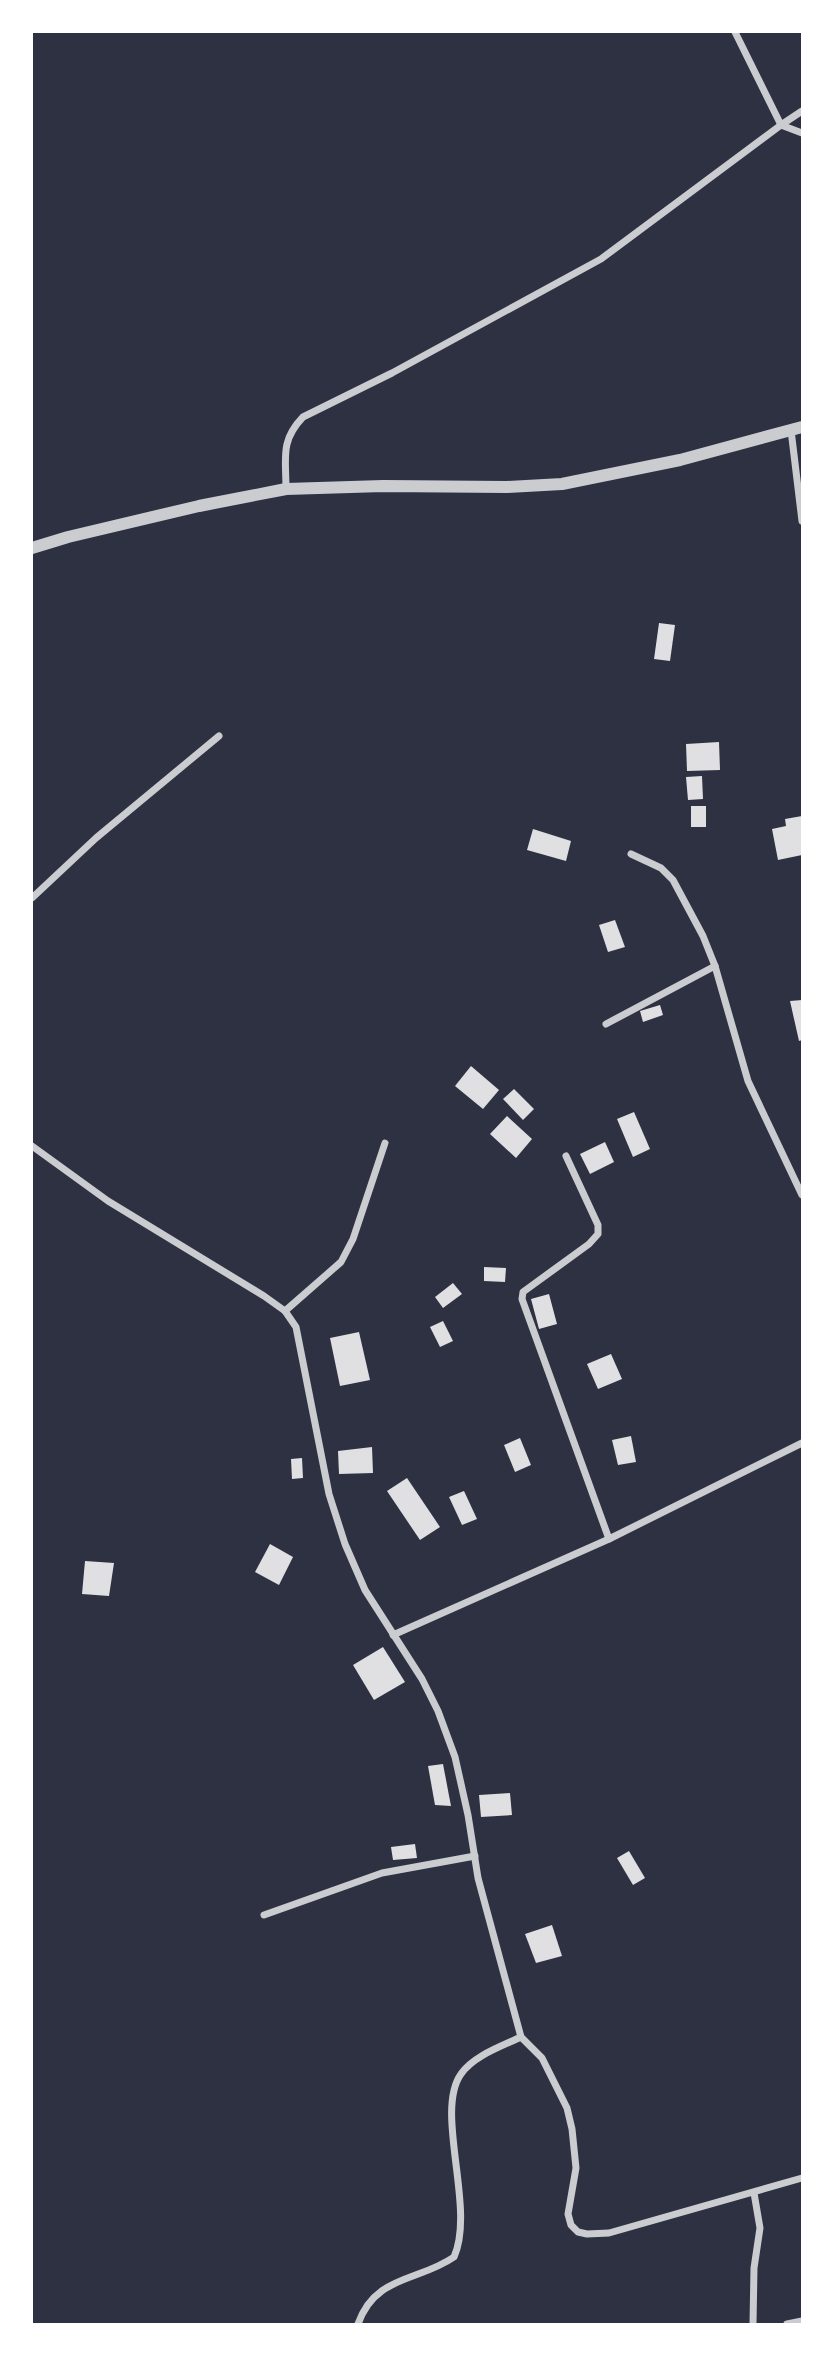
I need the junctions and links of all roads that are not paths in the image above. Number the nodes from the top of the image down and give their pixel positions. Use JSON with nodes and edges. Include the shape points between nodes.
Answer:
{"nodes":[{"id":1,"x":735,"y":32,"type":"edge"},
{"id":2,"x":803,"y":111,"type":"edge"},
{"id":3,"x":781,"y":125,"type":"junction"},
{"id":4,"x":803,"y":133,"type":"edge"},
{"id":5,"x":797,"y":428,"type":"edge"},
{"id":6,"x":286,"y":489,"type":"junction"},
{"id":7,"x":803,"y":521,"type":"edge"},
{"id":8,"x":32,"y":548,"type":"edge"},
{"id":9,"x":219,"y":736,"type":"dead end"},
{"id":10,"x":631,"y":854,"type":"dead end"},
{"id":11,"x":32,"y":898,"type":"edge"},
{"id":12,"x":715,"y":966,"type":"junction"},
{"id":13,"x":606,"y":1024,"type":"dead end"},
{"id":14,"x":385,"y":1143,"type":"dead end"},
{"id":15,"x":32,"y":1146,"type":"edge"},
{"id":16,"x":566,"y":1156,"type":"dead end"},
{"id":17,"x":803,"y":1195,"type":"edge"},
{"id":18,"x":285,"y":1311,"type":"junction"},
{"id":19,"x":803,"y":1443,"type":"edge"},
{"id":20,"x":608,"y":1539,"type":"junction"},
{"id":21,"x":393,"y":1635,"type":"junction"},
{"id":22,"x":475,"y":1856,"type":"junction"},
{"id":23,"x":264,"y":1915,"type":"dead end"},
{"id":24,"x":521,"y":2037,"type":"junction"},
{"id":25,"x":803,"y":2178,"type":"edge"},
{"id":26,"x":754,"y":2193,"type":"junction"},
{"id":27,"x":803,"y":2321,"type":"edge"},
{"id":28,"x":358,"y":2325,"type":"edge"},
{"id":29,"x":753,"y":2325,"type":"edge"},
{"id":30,"x":787,"y":2325,"type":"edge"}],
"edges":[{"from":1,"to":3,"type":"street"},
{"from":2,"to":3,"type":"street"},
{"from":3,"to":4,"type":"street"},
{"from":3,"to":6,"type":"street","via":[[601,259],[303,418],[287,439]]},
{"from":5,"to":6,"type":"street","via":[[681,460],[562,484]]},
{"from":5,"to":7,"type":"street"},
{"from":6,"to":8,"type":"street"},
{"from":9,"to":11,"type":"street"},
{"from":10,"to":12,"type":"street","via":[[661,868],[673,880]]},
{"from":12,"to":13,"type":"street"},
{"from":12,"to":17,"type":"street","via":[[748,1081]]},
{"from":14,"to":18,"type":"street","via":[[341,1262]]},
{"from":15,"to":18,"type":"street","via":[[108,1201]]},
{"from":16,"to":20,"type":"street","via":[[598,1234],[523,1292],[522,1299]]},
{"from":18,"to":21,"type":"street","via":[[296,1327],[328,1494],[365,1590]]},
{"from":19,"to":20,"type":"street"},
{"from":20,"to":21,"type":"street"},
{"from":21,"to":22,"type":"street","via":[[428,1689],[456,1757]]},
{"from":22,"to":23,"type":"street","via":[[382,1873]]},
{"from":22,"to":24,"type":"street"},
{"from":24,"to":26,"type":"street","via":[[542,2058],[566,2108],[576,2168],[568,2214],[578,2232],[609,2233]]},
{"from":24,"to":28,"type":"street","via":[[461,2073],[452,2098],[461,2219],[454,2257],[375,2295]]},
{"from":25,"to":26,"type":"street"},
{"from":26,"to":29,"type":"street","via":[[761,2228],[754,2268]]},
{"from":27,"to":30,"type":"street"}]}
